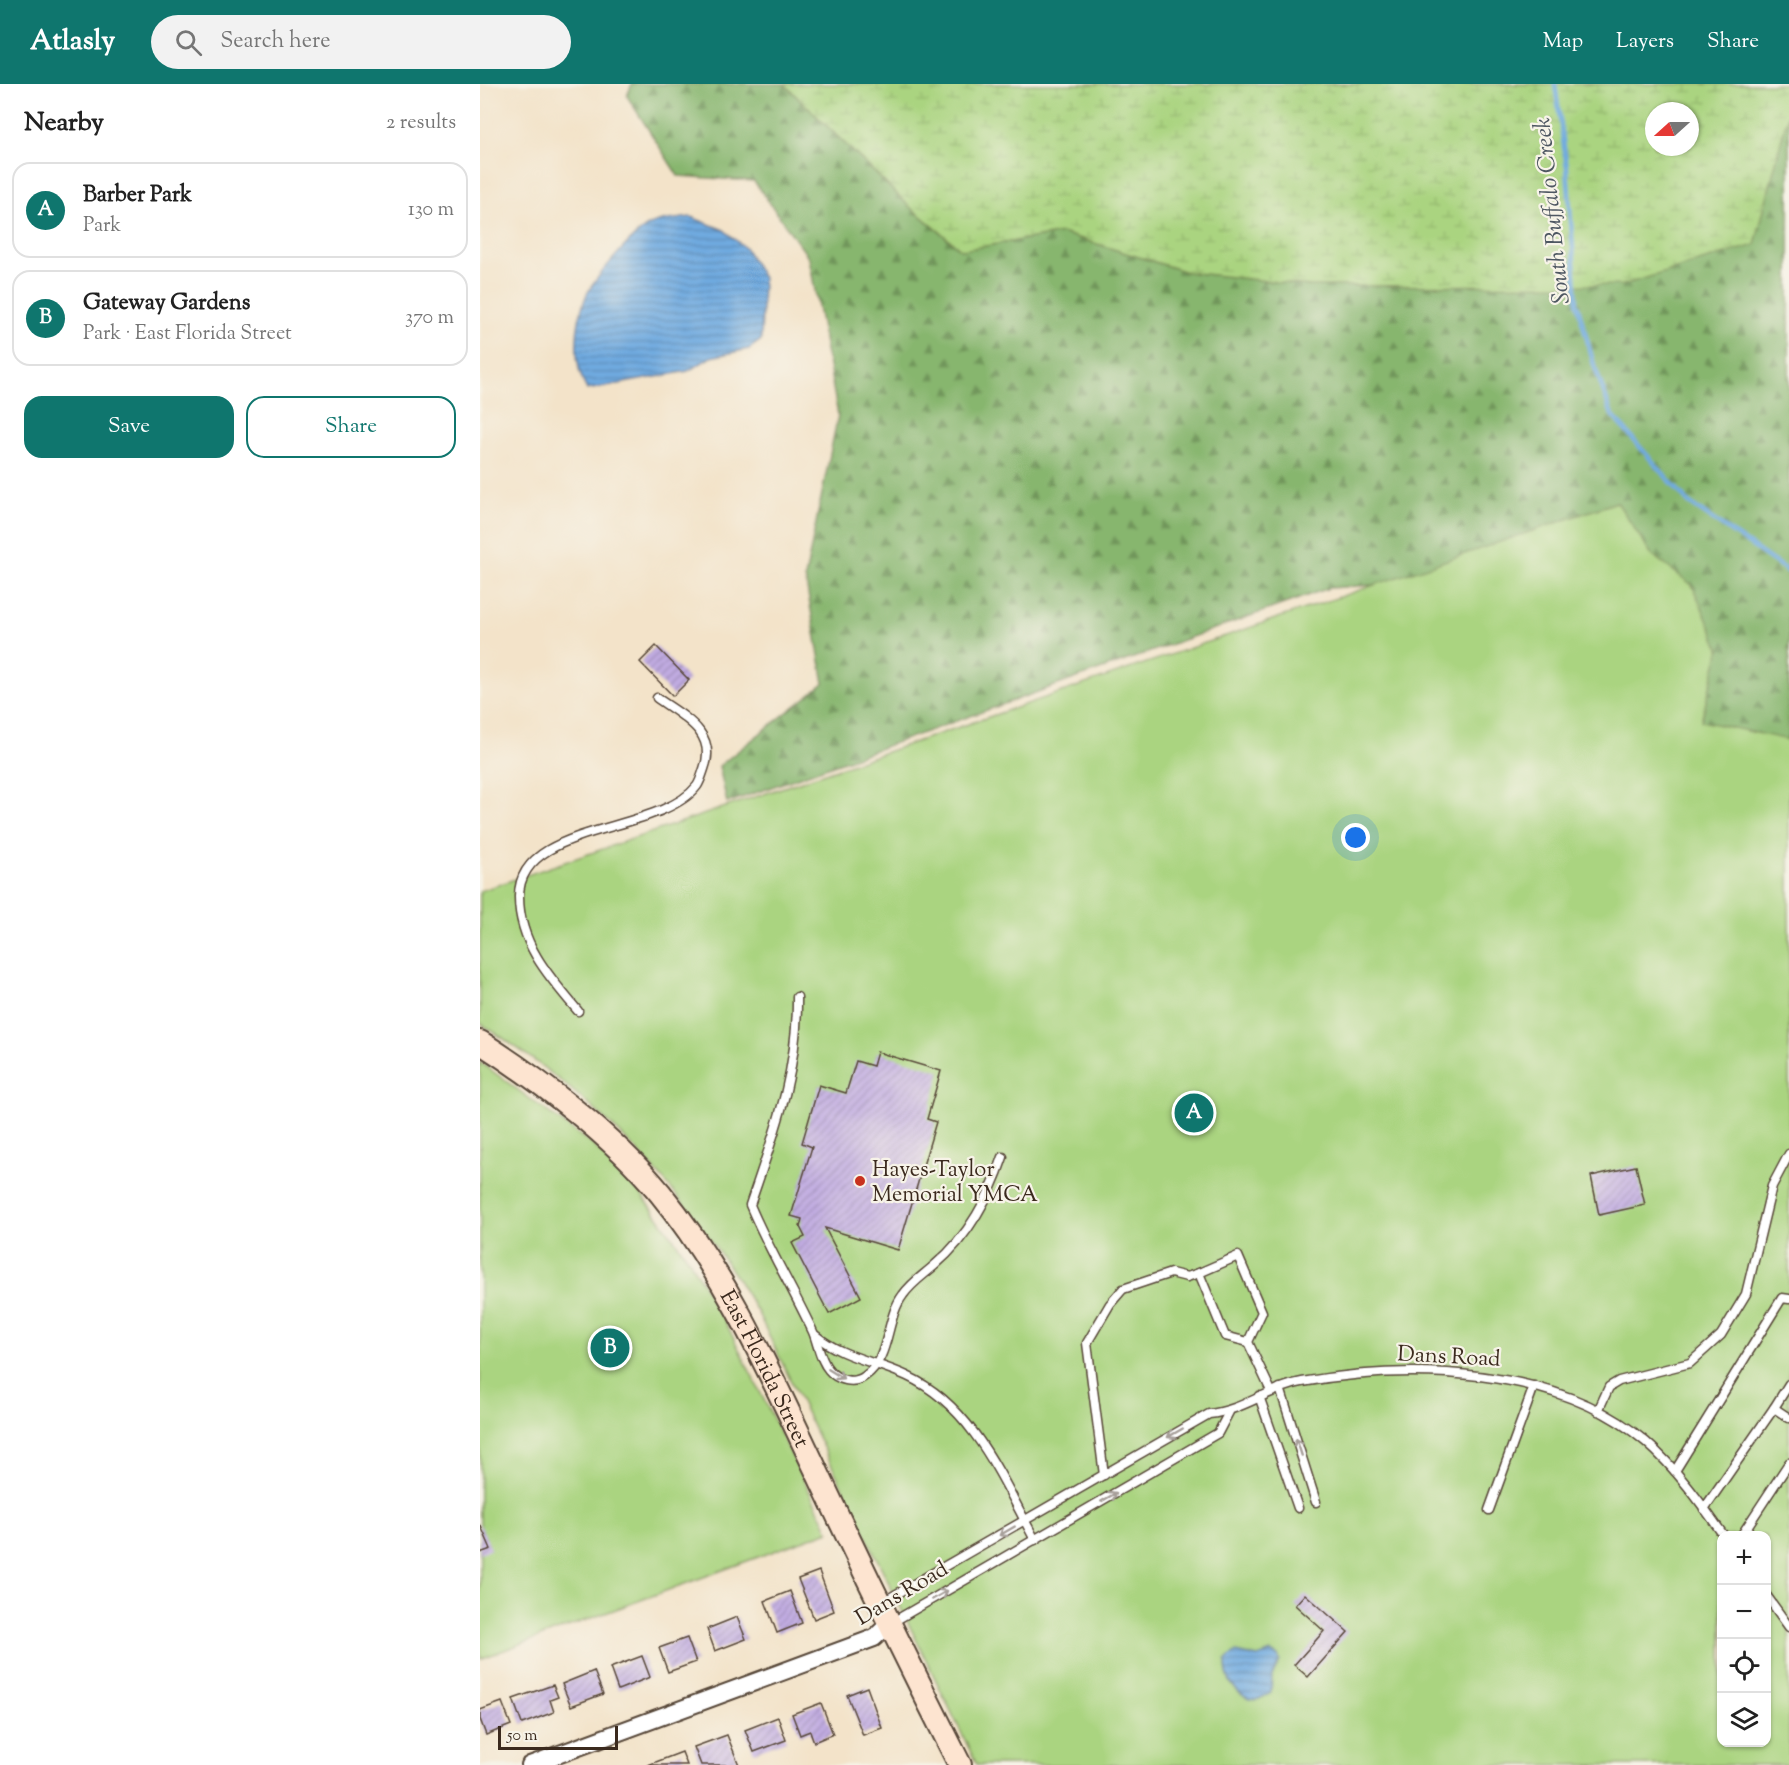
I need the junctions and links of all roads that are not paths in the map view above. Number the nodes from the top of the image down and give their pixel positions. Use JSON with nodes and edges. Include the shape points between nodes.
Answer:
{"nodes":[{"id":1,"x":657,"y":698,"type":"dead end"},
{"id":2,"x":797,"y":997,"type":"dead end"},
{"id":3,"x":578,"y":1011,"type":"dead end"},
{"id":4,"x":480,"y":1042,"type":"edge"},
{"id":5,"x":1789,"y":1154,"type":"edge"},
{"id":6,"x":1004,"y":1157,"type":"dead end"},
{"id":7,"x":1199,"y":1273,"type":"junction"},
{"id":8,"x":1789,"y":1299,"type":"edge"},
{"id":9,"x":813,"y":1333,"type":"junction"},
{"id":10,"x":1248,"y":1342,"type":"junction"},
{"id":11,"x":878,"y":1365,"type":"junction"},
{"id":12,"x":1789,"y":1384,"type":"edge"},
{"id":13,"x":1534,"y":1386,"type":"junction"},
{"id":14,"x":1280,"y":1388,"type":"junction"},
{"id":15,"x":1271,"y":1391,"type":"junction"},
{"id":16,"x":1259,"y":1396,"type":"junction"},
{"id":17,"x":1774,"y":1408,"type":"junction"},
{"id":18,"x":1598,"y":1411,"type":"junction"},
{"id":19,"x":1229,"y":1412,"type":"junction"},
{"id":20,"x":1789,"y":1418,"type":"edge"},
{"id":21,"x":1789,"y":1463,"type":"edge"},
{"id":22,"x":1675,"y":1471,"type":"junction"},
{"id":23,"x":1104,"y":1475,"type":"junction"},
{"id":24,"x":1316,"y":1503,"type":"dead end"},
{"id":25,"x":1298,"y":1508,"type":"dead end"},
{"id":26,"x":1704,"y":1509,"type":"junction"},
{"id":27,"x":1489,"y":1510,"type":"dead end"},
{"id":28,"x":1024,"y":1521,"type":"junction"},
{"id":29,"x":1720,"y":1531,"type":"edge"},
{"id":30,"x":1745,"y":1531,"type":"edge"},
{"id":31,"x":1035,"y":1540,"type":"junction"},
{"id":32,"x":1771,"y":1601,"type":"edge"},
{"id":33,"x":884,"y":1614,"type":"junction"},
{"id":34,"x":1789,"y":1627,"type":"edge"},
{"id":35,"x":530,"y":1765,"type":"edge"},
{"id":36,"x":960,"y":1765,"type":"edge"}],
"edges":[{"from":1,"to":3,"type":"lane","via":[[695,726],[707,743],[707,760],[698,785],[680,802],[540,854],[525,869],[519,886],[524,933],[549,977]]},
{"from":2,"to":9,"type":"lane","via":[[796,1045],[789,1089],[750,1205]]},
{"from":4,"to":33,"type":"main road","name":"East Florida Street","via":[[544,1086],[600,1133],[659,1192],[717,1274]]},
{"from":5,"to":18,"type":"lane","via":[[1772,1185],[1746,1294],[1721,1335],[1690,1363],[1609,1387]]},
{"from":6,"to":11,"type":"lane","via":[[996,1179],[963,1236],[936,1265],[913,1281],[900,1299]]},
{"from":7,"to":10,"type":"lane","via":[[1225,1336]]},
{"from":7,"to":10,"type":"lane","via":[[1238,1256],[1262,1312]]},
{"from":7,"to":23,"type":"lane","via":[[1187,1277],[1171,1273],[1123,1289],[1087,1343]]},
{"from":8,"to":22,"type":"lane","via":[[1782,1298]]},
{"from":9,"to":11,"type":"lane","via":[[831,1348]]},
{"from":9,"to":11,"type":"lane","one_way":true,"via":[[827,1368],[836,1377],[851,1381],[864,1378]]},
{"from":10,"to":15,"type":"lane"},
{"from":11,"to":28,"type":"lane","via":[[937,1391],[961,1415],[981,1442]]},
{"from":12,"to":17,"type":"lane"},
{"from":13,"to":14,"type":"lane","name":"Dans Road","via":[[1485,1376],[1424,1374],[1353,1375]]},
{"from":13,"to":18,"type":"lane","name":"Dans Road"},
{"from":13,"to":27,"type":"lane"},
{"from":14,"to":15,"type":"lane","name":"Dans Road"},
{"from":24,"to":14,"type":"lane","one_way":true},
{"from":15,"to":16,"type":"lane","name":"Dans Road"},
{"from":16,"to":19,"type":"lane","name":"Dans Road"},
{"from":16,"to":25,"type":"lane"},
{"from":17,"to":20,"type":"lane"},
{"from":17,"to":26,"type":"lane"},
{"from":18,"to":22,"type":"lane","name":"Dans Road","via":[[1645,1441]]},
{"from":19,"to":23,"type":"lane","name":"Dans Road","one_way":true,"via":[[1209,1414]]},
{"from":31,"to":19,"type":"lane","name":"Dans Road","one_way":true,"via":[[1218,1433]]},
{"from":21,"to":30,"type":"lane"},
{"from":22,"to":26,"type":"lane","name":"Dans Road"},
{"from":23,"to":28,"type":"lane","name":"Dans Road"},
{"from":26,"to":29,"type":"lane","name":"Dans Road"},
{"from":28,"to":31,"type":"lane"},
{"from":28,"to":33,"type":"lane","name":"Dans Road","one_way":true},
{"from":33,"to":31,"type":"lane","name":"Dans Road","one_way":true},
{"from":32,"to":34,"type":"lane"},
{"from":33,"to":35,"type":"street","name":"Dans Road","via":[[874,1638]]},
{"from":33,"to":36,"type":"main road","name":"East Florida Street"}]}
